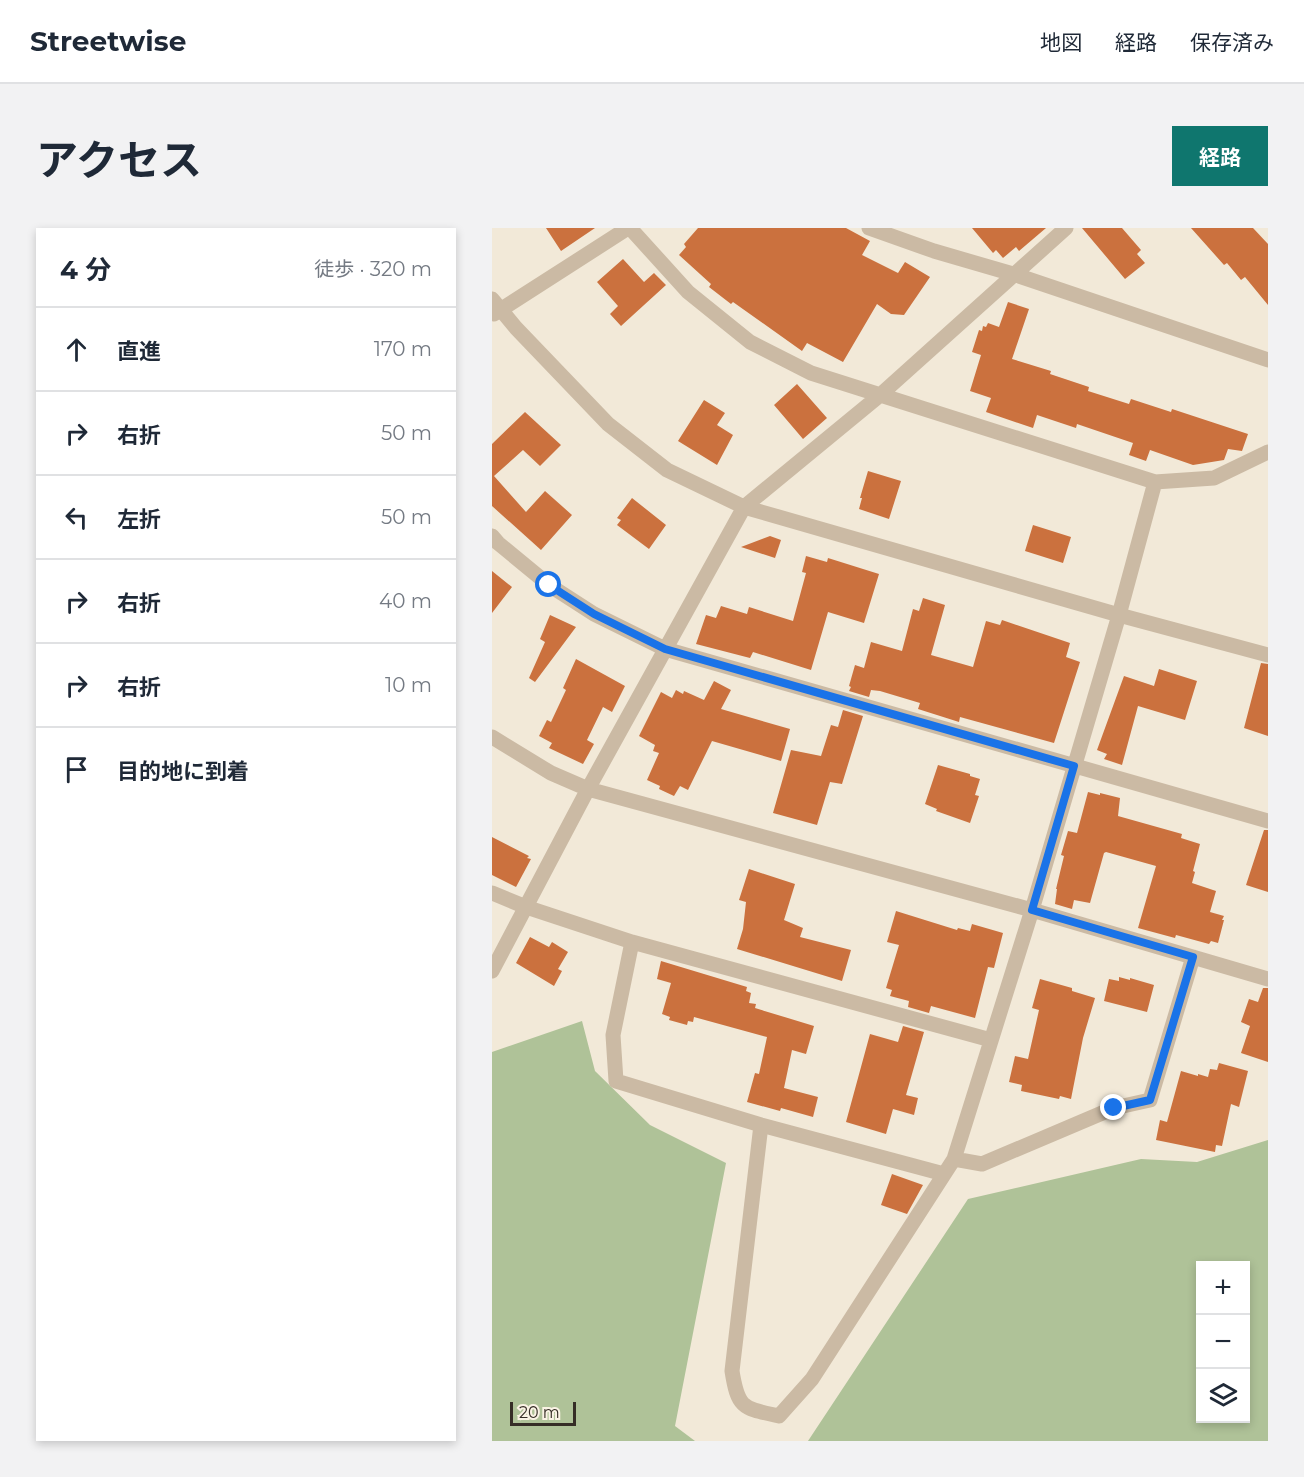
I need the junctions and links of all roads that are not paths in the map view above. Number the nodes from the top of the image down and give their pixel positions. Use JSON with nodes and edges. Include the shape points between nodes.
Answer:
{"nodes":[{"id":1,"x":629,"y":228,"type":"edge"},
{"id":2,"x":869,"y":228,"type":"edge"},
{"id":3,"x":1066,"y":228,"type":"edge"},
{"id":4,"x":1013,"y":274,"type":"junction"},
{"id":5,"x":495,"y":308,"type":"edge"},
{"id":6,"x":1268,"y":360,"type":"edge"},
{"id":7,"x":879,"y":396,"type":"junction"},
{"id":8,"x":1268,"y":452,"type":"edge"},
{"id":9,"x":1155,"y":482,"type":"junction"},
{"id":10,"x":744,"y":507,"type":"junction"},
{"id":11,"x":492,"y":536,"type":"edge"},
{"id":12,"x":1119,"y":615,"type":"junction"},
{"id":13,"x":665,"y":649,"type":"junction"},
{"id":14,"x":1268,"y":655,"type":"edge"},
{"id":15,"x":492,"y":737,"type":"edge"},
{"id":16,"x":1074,"y":766,"type":"junction"},
{"id":17,"x":588,"y":789,"type":"junction"},
{"id":18,"x":1268,"y":821,"type":"edge"},
{"id":19,"x":492,"y":893,"type":"edge"},
{"id":20,"x":526,"y":907,"type":"junction"},
{"id":21,"x":1032,"y":910,"type":"junction"},
{"id":22,"x":632,"y":942,"type":"junction"},
{"id":23,"x":1193,"y":957,"type":"junction"},
{"id":24,"x":492,"y":970,"type":"edge"},
{"id":25,"x":1268,"y":979,"type":"edge"},
{"id":26,"x":991,"y":1040,"type":"junction"},
{"id":27,"x":761,"y":1125,"type":"junction"},
{"id":28,"x":954,"y":1159,"type":"junction"},
{"id":29,"x":944,"y":1174,"type":"junction"}],
"edges":[{"from":1,"to":5,"type":"street"},
{"from":1,"to":7,"type":"street","via":[[688,292],[750,342],[811,373]]},
{"from":2,"to":4,"type":"street"},
{"from":3,"to":4,"type":"street"},
{"from":4,"to":6,"type":"street"},
{"from":4,"to":7,"type":"street"},
{"from":5,"to":10,"type":"street","via":[[608,424],[667,470]]},
{"from":7,"to":9,"type":"street"},
{"from":7,"to":10,"type":"street"},
{"from":8,"to":9,"type":"street","via":[[1214,477]]},
{"from":9,"to":12,"type":"street"},
{"from":10,"to":12,"type":"street"},
{"from":10,"to":13,"type":"street"},
{"from":11,"to":13,"type":"street","via":[[549,585],[594,614]]},
{"from":12,"to":14,"type":"street"},
{"from":12,"to":16,"type":"street"},
{"from":13,"to":16,"type":"street"},
{"from":13,"to":17,"type":"street"},
{"from":15,"to":17,"type":"street","via":[[551,773]]},
{"from":16,"to":18,"type":"street"},
{"from":16,"to":21,"type":"street"},
{"from":17,"to":20,"type":"street"},
{"from":17,"to":21,"type":"street"},
{"from":19,"to":20,"type":"street"},
{"from":20,"to":22,"type":"street"},
{"from":20,"to":24,"type":"street"},
{"from":21,"to":23,"type":"street"},
{"from":21,"to":26,"type":"street"},
{"from":22,"to":26,"type":"street"},
{"from":22,"to":27,"type":"street","via":[[613,1035],[616,1081]]},
{"from":23,"to":25,"type":"street"},
{"from":23,"to":28,"type":"street","via":[[1150,1100],[1114,1108],[982,1164]]},
{"from":26,"to":28,"type":"street"},
{"from":27,"to":29,"type":"street"},
{"from":27,"to":29,"type":"street","via":[[732,1371],[736,1394],[748,1410],[778,1416],[812,1379]]},
{"from":28,"to":29,"type":"street"}]}
